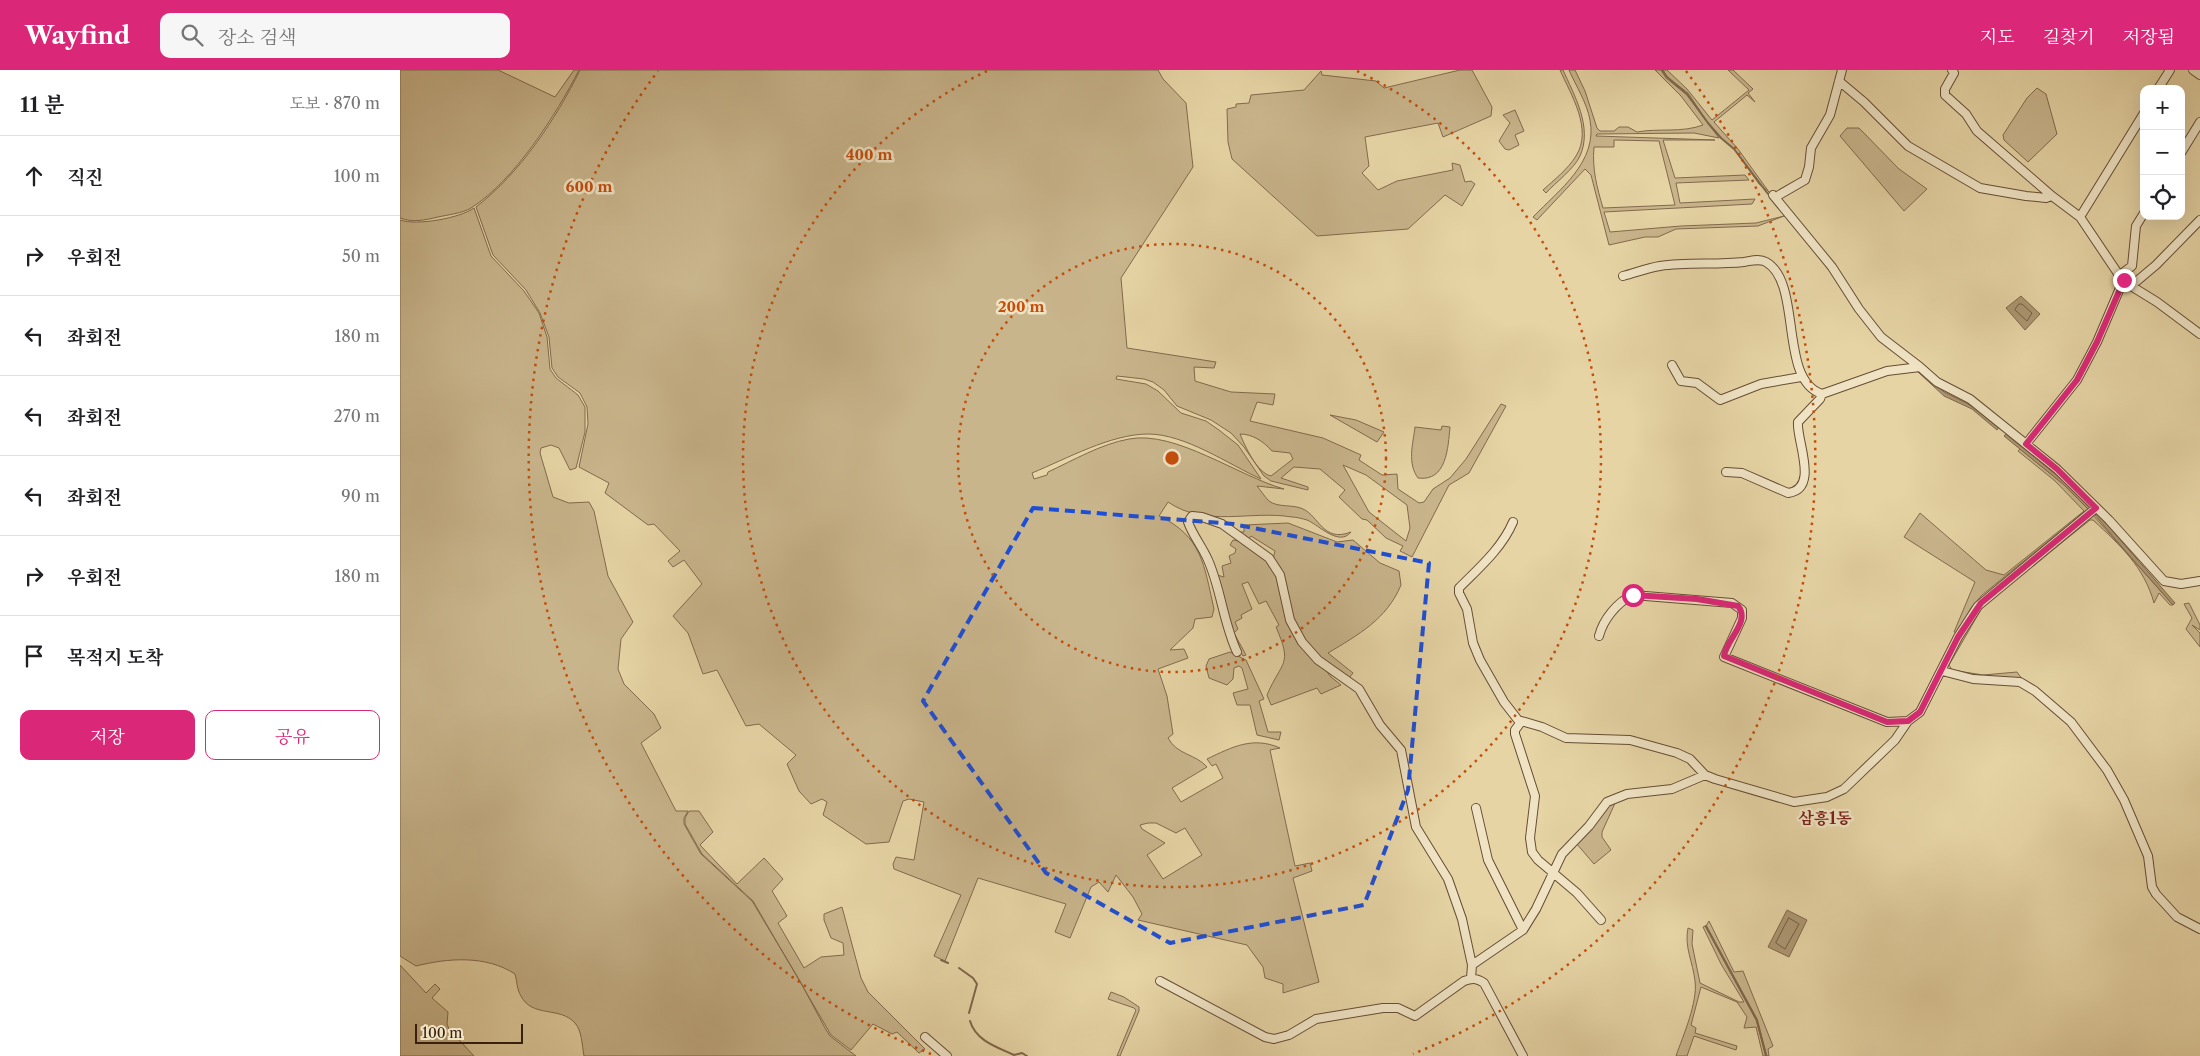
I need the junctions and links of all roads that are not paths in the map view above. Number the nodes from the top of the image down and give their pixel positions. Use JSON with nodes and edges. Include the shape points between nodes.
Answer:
{"nodes":[{"id":1,"x":1842,"y":70,"type":"edge"},
{"id":2,"x":1952,"y":70,"type":"edge"},
{"id":3,"x":2170,"y":70,"type":"edge"},
{"id":4,"x":2193,"y":70,"type":"edge"},
{"id":5,"x":2200,"y":75,"type":"edge"},
{"id":6,"x":1839,"y":81,"type":"junction"},
{"id":7,"x":2161,"y":85,"type":"edge"},
{"id":8,"x":2140,"y":120,"type":"edge"},
{"id":9,"x":2200,"y":122,"type":"edge"},
{"id":10,"x":2185,"y":146,"type":"edge"},
{"id":11,"x":2052,"y":196,"type":"junction"},
{"id":12,"x":2080,"y":217,"type":"junction"},
{"id":13,"x":2140,"y":220,"type":"edge"},
{"id":14,"x":2200,"y":220,"type":"edge"},
{"id":15,"x":1623,"y":276,"type":"dead end"},
{"id":16,"x":2122,"y":278,"type":"junction"},
{"id":17,"x":2131,"y":286,"type":"junction"},
{"id":18,"x":2200,"y":334,"type":"edge"},
{"id":19,"x":1672,"y":366,"type":"dead end"},
{"id":20,"x":1920,"y":367,"type":"junction"},
{"id":21,"x":1801,"y":376,"type":"junction"},
{"id":22,"x":1822,"y":394,"type":"junction"},
{"id":23,"x":2026,"y":444,"type":"junction"},
{"id":24,"x":1726,"y":472,"type":"dead end"},
{"id":25,"x":2096,"y":508,"type":"junction"},
{"id":26,"x":1513,"y":522,"type":"dead end"},
{"id":27,"x":2200,"y":581,"type":"edge"},
{"id":28,"x":1599,"y":636,"type":"dead end"},
{"id":29,"x":1237,"y":652,"type":"dead end"},
{"id":30,"x":1942,"y":671,"type":"junction"},
{"id":31,"x":1908,"y":721,"type":"junction"},
{"id":32,"x":1521,"y":722,"type":"junction"},
{"id":33,"x":1705,"y":775,"type":"junction"},
{"id":34,"x":1476,"y":808,"type":"dead end"},
{"id":35,"x":1555,"y":872,"type":"junction"},
{"id":36,"x":1600,"y":920,"type":"dead end"},
{"id":37,"x":2200,"y":929,"type":"edge"},
{"id":38,"x":1523,"y":930,"type":"junction"},
{"id":39,"x":1472,"y":965,"type":"junction"},
{"id":40,"x":1471,"y":978,"type":"junction"},
{"id":41,"x":1160,"y":981,"type":"dead end"},
{"id":42,"x":925,"y":1037,"type":"dead end"},
{"id":43,"x":947,"y":1056,"type":"edge"},
{"id":44,"x":1523,"y":1056,"type":"edge"}],
"edges":[{"from":1,"to":6,"type":"street"},
{"from":2,"to":11,"type":"street","via":[[1954,73],[1945,88],[1947,98],[1966,114],[1977,131]]},
{"from":3,"to":7,"type":"street"},
{"from":4,"to":5,"type":"street"},
{"from":6,"to":11,"type":"street","via":[[1908,146],[1980,188],[2026,196]]},
{"from":6,"to":20,"type":"street","via":[[1827,123],[1811,148],[1805,180],[1776,195],[1832,267],[1859,309],[1882,336]]},
{"from":8,"to":12,"type":"street"},
{"from":9,"to":10,"type":"street"},
{"from":11,"to":12,"type":"street"},
{"from":12,"to":16,"type":"street"},
{"from":13,"to":16,"type":"street","via":[[2136,226],[2132,266]]},
{"from":14,"to":17,"type":"street"},
{"from":15,"to":21,"type":"street","via":[[1671,265],[1731,264],[1756,260],[1768,263],[1782,285]]},
{"from":16,"to":17,"type":"street"},
{"from":16,"to":23,"type":"street","via":[[2097,342],[2077,380]]},
{"from":17,"to":18,"type":"street"},
{"from":19,"to":21,"type":"street","via":[[1681,381],[1697,383],[1720,400],[1761,384]]},
{"from":20,"to":22,"type":"street","via":[[1887,371]]},
{"from":20,"to":23,"type":"street","via":[[1937,382],[1970,398]]},
{"from":21,"to":22,"type":"street"},
{"from":22,"to":24,"type":"street","via":[[1798,422],[1806,471],[1797,489],[1788,493],[1742,473]]},
{"from":23,"to":25,"type":"street"},
{"from":25,"to":27,"type":"street","via":[[2164,581],[2181,584]]},
{"from":25,"to":30,"type":"street","via":[[1978,606]]},
{"from":26,"to":32,"type":"street","via":[[1509,533],[1458,592],[1467,609],[1480,660],[1504,702]]},
{"from":28,"to":31,"type":"street","via":[[1605,620],[1633,595],[1732,603],[1742,610],[1742,618],[1724,656],[1887,722]]},
{"from":29,"to":39,"type":"street","via":[[1229,635],[1208,559],[1188,522],[1192,516],[1222,524],[1269,558],[1280,575],[1290,620],[1302,642],[1318,660],[1360,689],[1380,725],[1401,750],[1416,827],[1448,879],[1462,919]]},
{"from":30,"to":31,"type":"street","via":[[1920,712]]},
{"from":30,"to":37,"type":"street","via":[[1973,679],[2020,682],[2071,722],[2107,770],[2124,800],[2144,845],[2151,866],[2152,887],[2160,902],[2177,917]]},
{"from":31,"to":33,"type":"street","via":[[1860,775],[1844,789],[1827,797],[1787,801]]},
{"from":32,"to":33,"type":"street","via":[[1574,740],[1616,738],[1650,745],[1684,755]]},
{"from":32,"to":35,"type":"street","via":[[1515,734],[1535,796],[1530,848],[1538,860]]},
{"from":33,"to":35,"type":"street","via":[[1672,789],[1610,799],[1562,854]]},
{"from":34,"to":38,"type":"street","via":[[1488,860]]},
{"from":35,"to":36,"type":"street"},
{"from":35,"to":38,"type":"street"},
{"from":38,"to":39,"type":"street"},
{"from":39,"to":40,"type":"street"},
{"from":40,"to":41,"type":"street","via":[[1415,1016],[1393,1008],[1316,1019],[1289,1035],[1274,1039]]},
{"from":40,"to":44,"type":"street","via":[[1484,983]]},
{"from":42,"to":43,"type":"street"}]}
